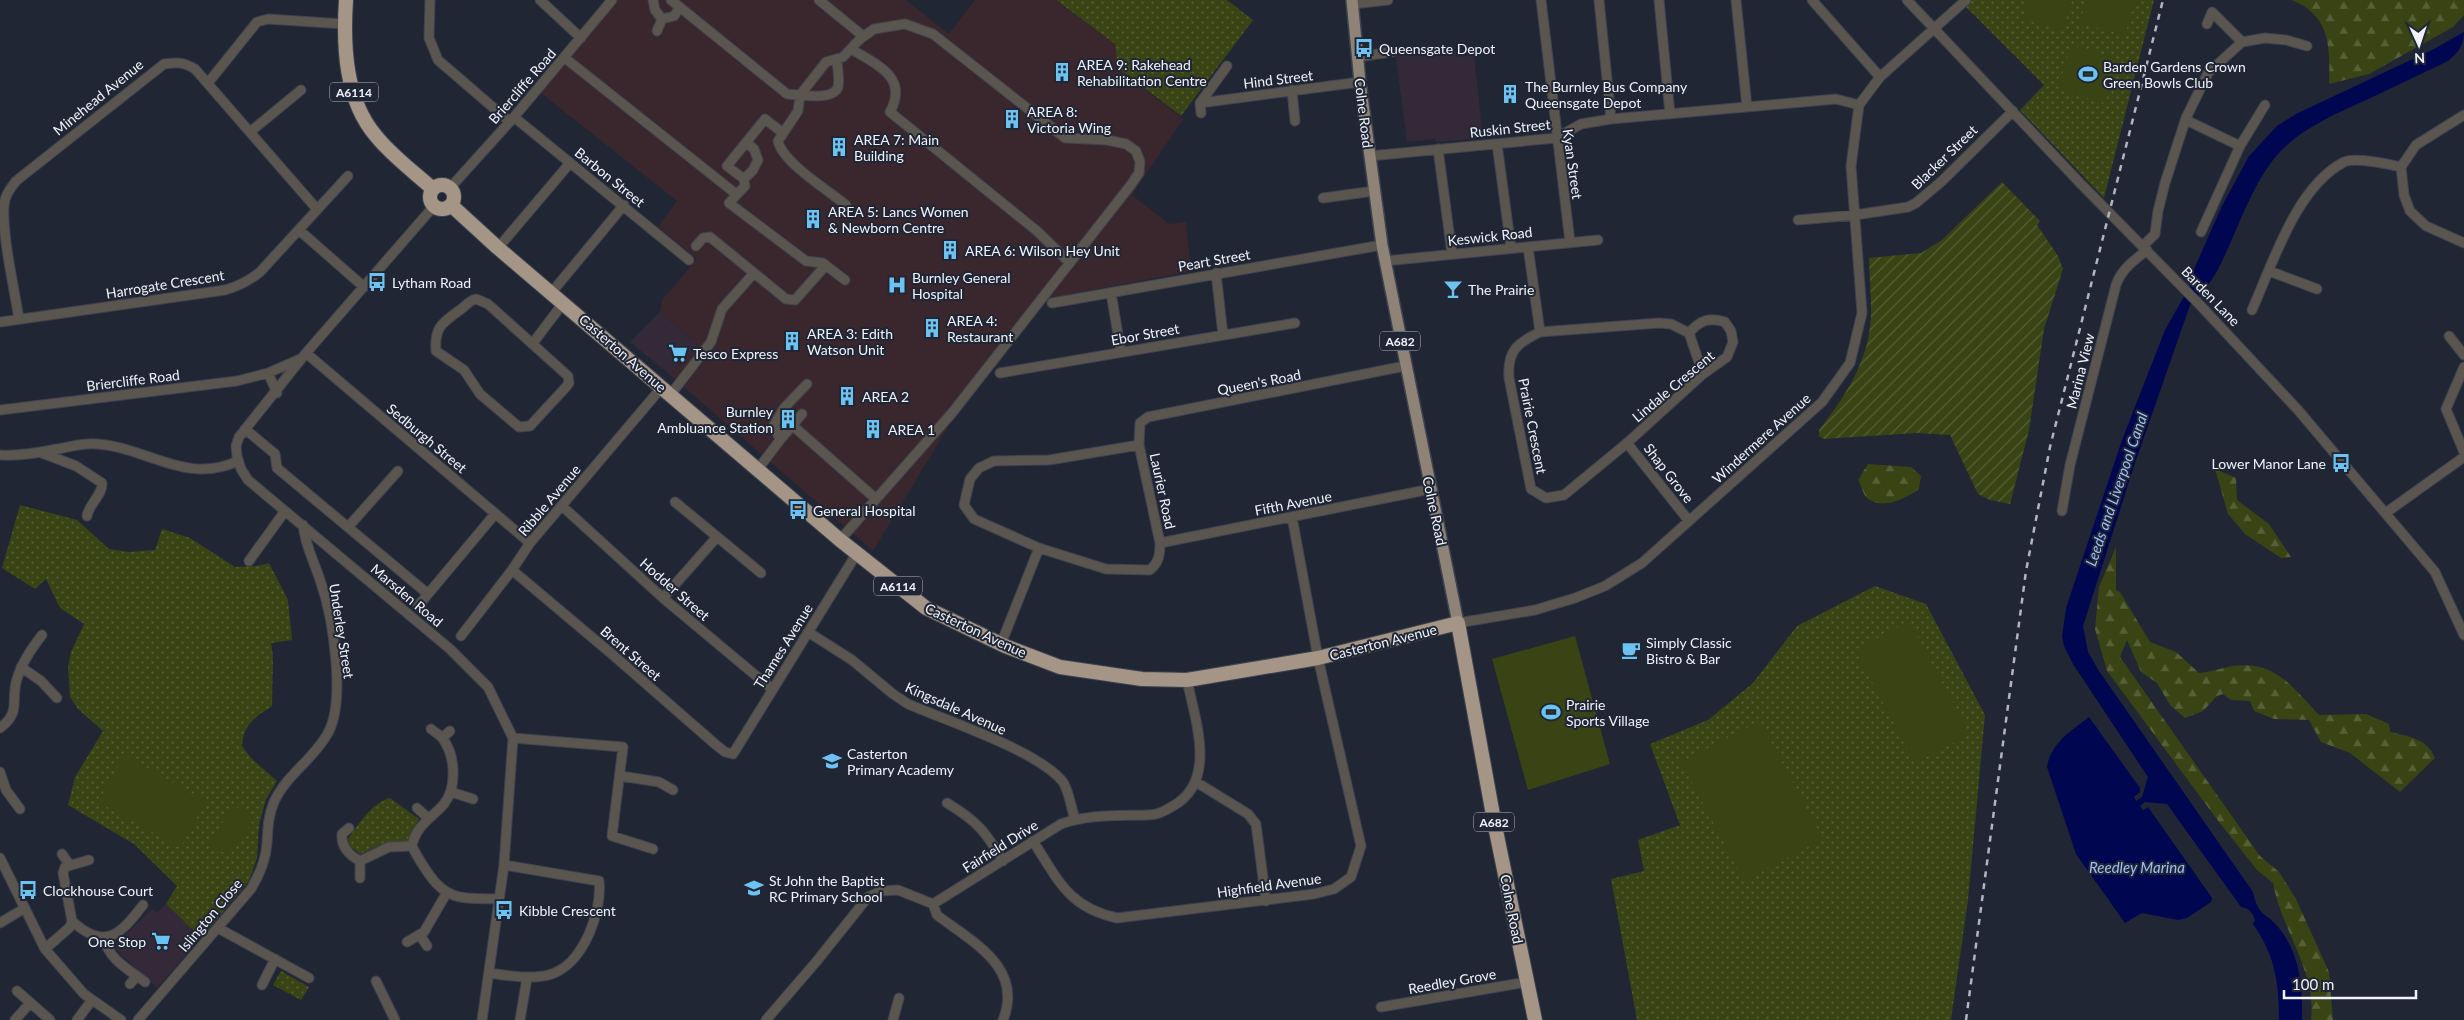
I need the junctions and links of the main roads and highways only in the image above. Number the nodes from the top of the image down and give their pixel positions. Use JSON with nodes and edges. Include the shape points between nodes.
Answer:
{"nodes":[{"id":1,"x":346,"y":0,"type":"edge"},
{"id":2,"x":1352,"y":2,"type":"edge"},
{"id":3,"x":432,"y":189,"type":"junction"},
{"id":4,"x":451,"y":205,"type":"junction"},
{"id":5,"x":1458,"y":623,"type":"junction"},
{"id":6,"x":1535,"y":1020,"type":"edge"}],
"edges":[{"from":1,"to":3,"type":"highway","number":"A6114","via":[[346,59],[356,102],[376,136]]},
{"from":2,"to":5,"type":"main road","name":"Colne Road","number":"A682","via":[[1382,245]]},
{"from":3,"to":4,"type":"highway","via":[[430,198],[434,206],[443,209]]},
{"from":3,"to":4,"type":"highway","via":[[441,185],[450,188],[454,196]]},
{"from":4,"to":5,"type":"highway","name":"Casterton Avenue","number":"A6114","via":[[840,540],[926,608],[1001,644],[1060,668],[1142,679],[1187,680],[1318,658]]},
{"from":5,"to":6,"type":"highway","name":"Colne Road","number":"A682"}]}
